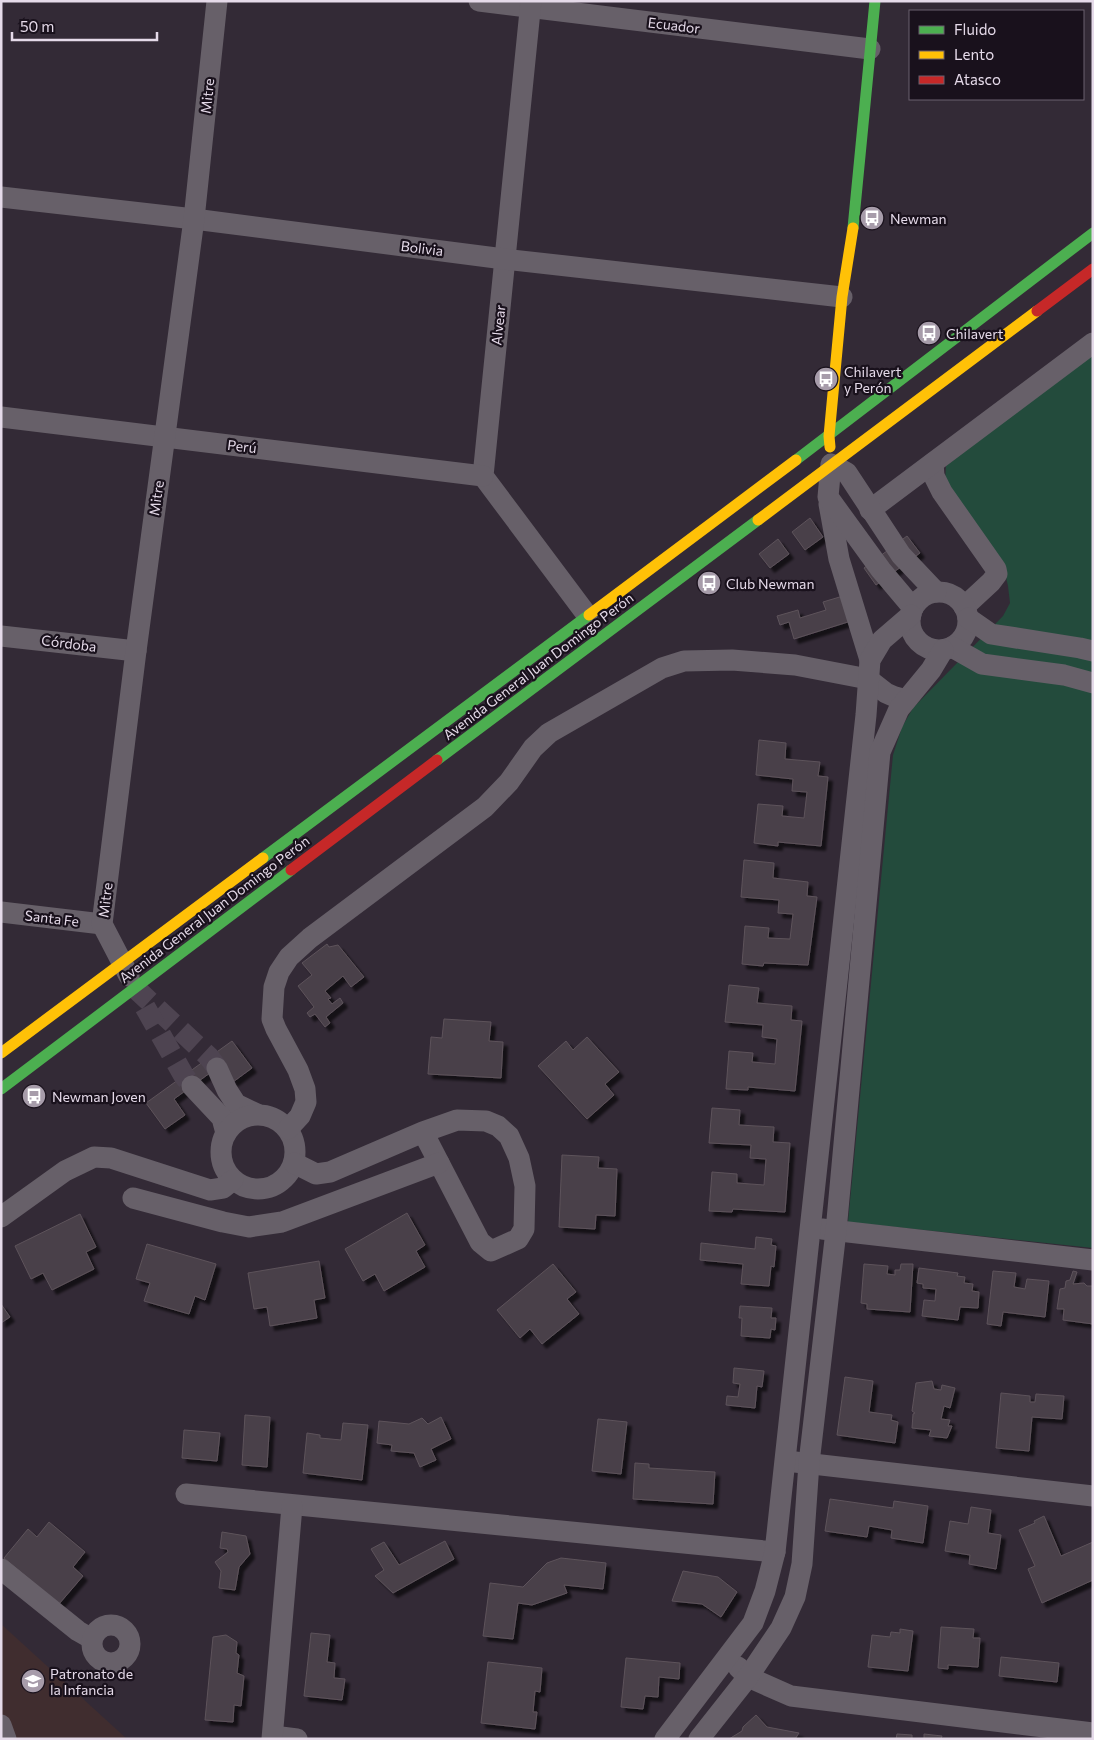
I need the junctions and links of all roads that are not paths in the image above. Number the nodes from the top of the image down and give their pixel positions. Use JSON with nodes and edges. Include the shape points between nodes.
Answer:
{"nodes":[{"id":1,"x":217,"y":1,"type":"edge"},
{"id":2,"x":479,"y":1,"type":"edge"},
{"id":3,"x":875,"y":1,"type":"edge"},
{"id":4,"x":531,"y":5,"type":"edge"},
{"id":5,"x":870,"y":49,"type":"junction"},
{"id":6,"x":1,"y":197,"type":"edge"},
{"id":7,"x":194,"y":219,"type":"junction"},
{"id":8,"x":1093,"y":234,"type":"edge"},
{"id":9,"x":504,"y":259,"type":"junction"},
{"id":10,"x":1093,"y":268,"type":"edge"},
{"id":11,"x":842,"y":297,"type":"junction"},
{"id":12,"x":1093,"y":343,"type":"edge"},
{"id":13,"x":1,"y":417,"type":"edge"},
{"id":14,"x":165,"y":436,"type":"junction"},
{"id":15,"x":829,"y":436,"type":"junction"},
{"id":16,"x":933,"y":463,"type":"junction"},
{"id":17,"x":831,"y":464,"type":"junction"},
{"id":18,"x":483,"y":476,"type":"junction"},
{"id":19,"x":828,"y":497,"type":"junction"},
{"id":20,"x":870,"y":510,"type":"junction"},
{"id":21,"x":936,"y":592,"type":"junction"},
{"id":22,"x":912,"y":612,"type":"junction"},
{"id":23,"x":966,"y":613,"type":"junction"},
{"id":24,"x":588,"y":615,"type":"junction"},
{"id":25,"x":1,"y":636,"type":"edge"},
{"id":26,"x":948,"y":648,"type":"junction"},
{"id":27,"x":136,"y":651,"type":"junction"},
{"id":28,"x":1093,"y":651,"type":"edge"},
{"id":29,"x":869,"y":670,"type":"junction"},
{"id":30,"x":1093,"y":683,"type":"edge"},
{"id":31,"x":906,"y":700,"type":"junction"},
{"id":32,"x":1,"y":912,"type":"edge"},
{"id":33,"x":102,"y":924,"type":"junction"},
{"id":34,"x":123,"y":962,"type":"junction"},
{"id":35,"x":134,"y":988,"type":"junction"},
{"id":36,"x":1,"y":1054,"type":"edge"},
{"id":37,"x":217,"y":1068,"type":"tunnel mouth"},
{"id":38,"x":192,"y":1086,"type":"tunnel mouth"},
{"id":39,"x":1,"y":1089,"type":"edge"},
{"id":40,"x":257,"y":1114,"type":"junction"},
{"id":41,"x":288,"y":1129,"type":"junction"},
{"id":42,"x":423,"y":1132,"type":"junction"},
{"id":43,"x":226,"y":1133,"type":"junction"},
{"id":44,"x":294,"y":1163,"type":"junction"},
{"id":45,"x":439,"y":1163,"type":"junction"},
{"id":46,"x":233,"y":1180,"type":"junction"},
{"id":47,"x":270,"y":1188,"type":"junction"},
{"id":48,"x":133,"y":1198,"type":"dead end"},
{"id":49,"x":1,"y":1217,"type":"edge"},
{"id":50,"x":270,"y":1225,"type":"junction"},
{"id":51,"x":810,"y":1228,"type":"junction"},
{"id":52,"x":836,"y":1231,"type":"junction"},
{"id":53,"x":1093,"y":1260,"type":"edge"},
{"id":54,"x":786,"y":1461,"type":"junction"},
{"id":55,"x":809,"y":1463,"type":"junction"},
{"id":56,"x":186,"y":1494,"type":"dead end"},
{"id":57,"x":1093,"y":1496,"type":"edge"},
{"id":58,"x":292,"y":1506,"type":"junction"},
{"id":59,"x":775,"y":1552,"type":"junction"},
{"id":60,"x":1,"y":1568,"type":"edge"},
{"id":61,"x":92,"y":1639,"type":"dead end"},
{"id":62,"x":727,"y":1656,"type":"junction"},
{"id":63,"x":748,"y":1676,"type":"junction"},
{"id":64,"x":1,"y":1724,"type":"edge"},
{"id":65,"x":1093,"y":1733,"type":"edge"},
{"id":66,"x":272,"y":1738,"type":"edge"},
{"id":67,"x":6,"y":1739,"type":"edge"},
{"id":68,"x":297,"y":1739,"type":"edge"},
{"id":69,"x":665,"y":1739,"type":"edge"},
{"id":70,"x":699,"y":1739,"type":"edge"}],
"edges":[{"from":1,"to":7,"type":"street","name":"Mitre"},
{"from":2,"to":4,"type":"street","name":"Ecuador"},
{"from":3,"to":5,"type":"main road"},
{"from":4,"to":5,"type":"street","name":"Ecuador"},
{"from":4,"to":9,"type":"street","name":"Alvear"},
{"from":5,"to":11,"type":"main road","via":[[855,216]]},
{"from":6,"to":7,"type":"street","name":"Bolivia"},
{"from":7,"to":9,"type":"street","name":"Bolivia"},
{"from":7,"to":14,"type":"street","name":"Mitre"},
{"from":8,"to":15,"type":"main road","name":"Avenida General Juan Domingo Perón"},
{"from":9,"to":11,"type":"street","name":"Bolivia"},
{"from":9,"to":18,"type":"street","name":"Alvear"},
{"from":10,"to":17,"type":"main road","name":"Avenida General Juan Domingo Perón"},
{"from":11,"to":15,"type":"main road"},
{"from":12,"to":16,"type":"street"},
{"from":13,"to":14,"type":"street","name":"Perú"},
{"from":14,"to":18,"type":"street","name":"Perú"},
{"from":14,"to":27,"type":"street","name":"Mitre"},
{"from":15,"to":17,"type":"main road"},
{"from":15,"to":24,"type":"main road","name":"Avenida General Juan Domingo Perón"},
{"from":16,"to":20,"type":"street"},
{"from":16,"to":23,"type":"street","via":[[934,476],[942,492],[996,569],[997,574]]},
{"from":17,"to":19,"type":"street"},
{"from":17,"to":20,"type":"street","via":[[846,473]]},
{"from":17,"to":35,"type":"main road","name":"Avenida General Juan Domingo Perón"},
{"from":18,"to":24,"type":"street"},
{"from":19,"to":22,"type":"street"},
{"from":19,"to":29,"type":"street","via":[[839,560]]},
{"from":20,"to":21,"type":"street","via":[[901,555]]},
{"from":21,"to":22,"type":"street","via":[[922,598]]},
{"from":21,"to":23,"type":"street","via":[[952,595]]},
{"from":22,"to":26,"type":"street","via":[[910,624],[918,641],[934,650]]},
{"from":22,"to":29,"type":"street","via":[[882,640]]},
{"from":23,"to":26,"type":"street","via":[[968,627],[964,635]]},
{"from":23,"to":28,"type":"street","via":[[991,634]]},
{"from":24,"to":34,"type":"main road","name":"Avenida General Juan Domingo Perón"},
{"from":25,"to":27,"type":"street","name":"Córdoba"},
{"from":26,"to":30,"type":"street","via":[[982,664],[1064,675]]},
{"from":26,"to":31,"type":"street"},
{"from":27,"to":33,"type":"street","name":"Mitre"},
{"from":29,"to":31,"type":"street","via":[[886,693]]},
{"from":29,"to":41,"type":"street","via":[[732,660],[684,661],[662,668],[549,733],[485,807],[288,957],[274,987],[272,1020],[298,1070],[306,1102],[300,1116]]},
{"from":29,"to":51,"type":"street"},
{"from":31,"to":52,"type":"street","via":[[880,752]]},
{"from":32,"to":33,"type":"street","name":"Santa Fe"},
{"from":33,"to":34,"type":"street","name":"Mitre"},
{"from":34,"to":35,"type":"street","name":"Mitre"},
{"from":34,"to":36,"type":"main road","name":"Avenida General Juan Domingo Perón"},
{"from":35,"to":39,"type":"main road","name":"Avenida General Juan Domingo Perón"},
{"from":37,"to":40,"type":"street","via":[[236,1104]]},
{"from":38,"to":43,"type":"street","via":[[222,1118]]},
{"from":40,"to":41,"type":"street","via":[[274,1118]]},
{"from":40,"to":43,"type":"street","via":[[234,1123]]},
{"from":41,"to":44,"type":"street","via":[[294,1139]]},
{"from":42,"to":44,"type":"street","via":[[330,1172],[316,1174]]},
{"from":42,"to":45,"type":"street"},
{"from":42,"to":45,"type":"street","via":[[457,1120],[486,1121],[509,1136],[519,1158],[524,1186],[524,1229],[518,1239],[492,1251],[480,1242]]},
{"from":43,"to":46,"type":"street","via":[[221,1145],[221,1158]]},
{"from":44,"to":47,"type":"street","via":[[290,1173]]},
{"from":45,"to":50,"type":"street"},
{"from":46,"to":47,"type":"street","via":[[257,1190]]},
{"from":46,"to":49,"type":"street","via":[[223,1188],[210,1190],[111,1158],[94,1157],[65,1171]]},
{"from":47,"to":50,"type":"street"},
{"from":48,"to":50,"type":"street","via":[[223,1222],[249,1227]]},
{"from":51,"to":52,"type":"street"},
{"from":51,"to":54,"type":"street"},
{"from":52,"to":53,"type":"street"},
{"from":52,"to":55,"type":"street"},
{"from":54,"to":55,"type":"street"},
{"from":54,"to":59,"type":"street"},
{"from":55,"to":57,"type":"street"},
{"from":55,"to":63,"type":"street","via":[[802,1564],[795,1597],[781,1628]]},
{"from":56,"to":58,"type":"street"},
{"from":58,"to":59,"type":"street"},
{"from":58,"to":66,"type":"street"},
{"from":59,"to":62,"type":"street","via":[[765,1591],[752,1623]]},
{"from":60,"to":61,"type":"street"},
{"from":62,"to":63,"type":"street"},
{"from":62,"to":69,"type":"street"},
{"from":63,"to":65,"type":"street","via":[[791,1696]]},
{"from":63,"to":70,"type":"street"},
{"from":64,"to":67,"type":"street"},
{"from":66,"to":68,"type":"street"}]}
